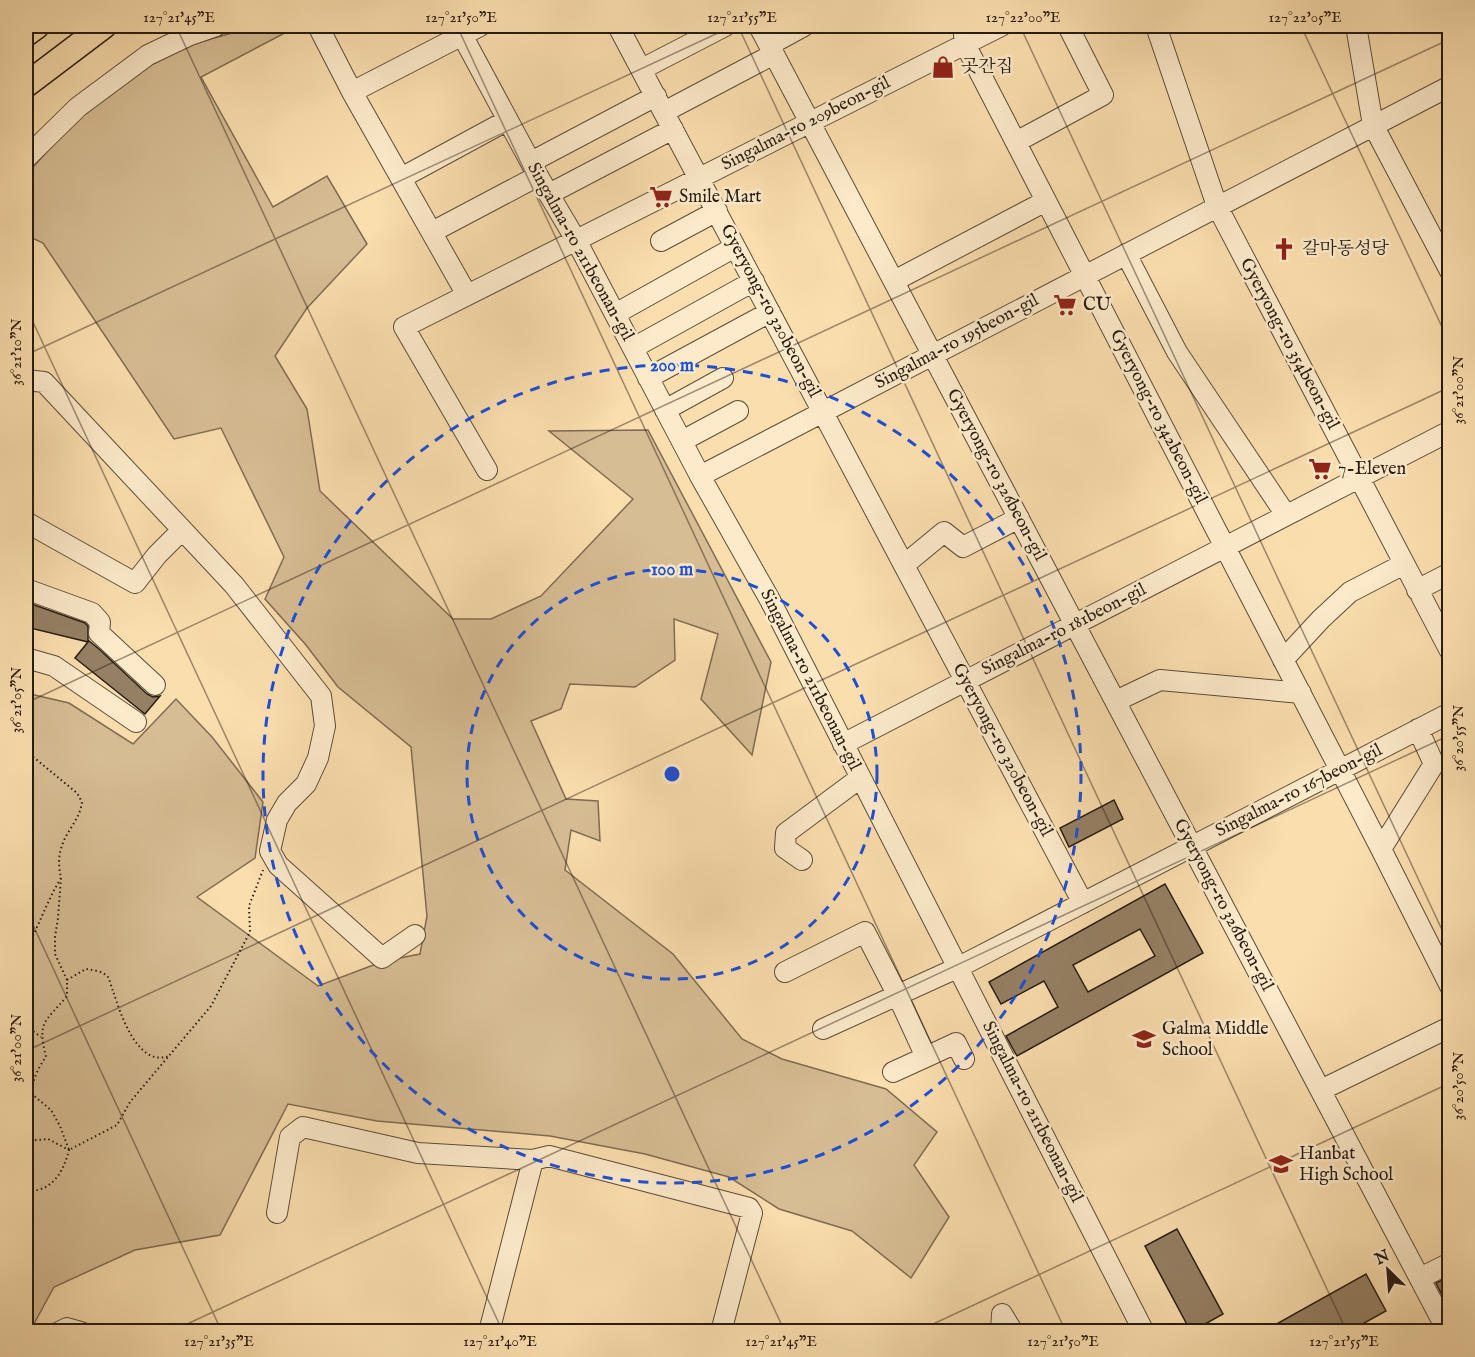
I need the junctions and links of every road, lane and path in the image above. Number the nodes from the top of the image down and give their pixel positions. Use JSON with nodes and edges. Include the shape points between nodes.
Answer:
{"nodes":[{"id":1,"x":37,"y":26,"type":"edge"},
{"id":2,"x":104,"y":26,"type":"edge"},
{"id":3,"x":216,"y":26,"type":"edge"},
{"id":4,"x":318,"y":26,"type":"edge"},
{"id":5,"x":480,"y":26,"type":"edge"},
{"id":6,"x":618,"y":26,"type":"edge"},
{"id":7,"x":724,"y":26,"type":"edge"},
{"id":8,"x":759,"y":26,"type":"edge"},
{"id":9,"x":804,"y":26,"type":"edge"},
{"id":10,"x":1000,"y":26,"type":"edge"},
{"id":11,"x":1068,"y":26,"type":"edge"},
{"id":12,"x":1156,"y":26,"type":"edge"},
{"id":13,"x":1356,"y":26,"type":"edge"},
{"id":14,"x":26,"y":34,"type":"edge"},
{"id":15,"x":964,"y":34,"type":"edge"},
{"id":16,"x":462,"y":35,"type":"junction"},
{"id":17,"x":772,"y":50,"type":"junction"},
{"id":18,"x":642,"y":69,"type":"junction"},
{"id":19,"x":26,"y":85,"type":"edge"},
{"id":20,"x":1449,"y":86,"type":"edge"},
{"id":21,"x":352,"y":92,"type":"junction"},
{"id":22,"x":665,"y":112,"type":"junction"},
{"id":23,"x":508,"y":120,"type":"junction"},
{"id":24,"x":810,"y":122,"type":"junction"},
{"id":25,"x":1373,"y":125,"type":"junction"},
{"id":26,"x":1016,"y":142,"type":"junction"},
{"id":27,"x":26,"y":158,"type":"edge"},
{"id":28,"x":534,"y":169,"type":"junction"},
{"id":29,"x":401,"y":178,"type":"junction"},
{"id":30,"x":699,"y":178,"type":"junction"},
{"id":31,"x":549,"y":194,"type":"junction"},
{"id":32,"x":1046,"y":201,"type":"junction"},
{"id":33,"x":1217,"y":206,"type":"junction"},
{"id":34,"x":717,"y":211,"type":"junction"},
{"id":35,"x":432,"y":232,"type":"junction"},
{"id":36,"x":576,"y":240,"type":"junction"},
{"id":37,"x":661,"y":241,"type":"dead end"},
{"id":38,"x":735,"y":247,"type":"junction"},
{"id":39,"x":1126,"y":254,"type":"junction"},
{"id":40,"x":1449,"y":271,"type":"edge"},
{"id":41,"x":1085,"y":275,"type":"junction"},
{"id":42,"x":754,"y":280,"type":"junction"},
{"id":43,"x":894,"y":281,"type":"junction"},
{"id":44,"x":467,"y":295,"type":"junction"},
{"id":45,"x":770,"y":312,"type":"junction"},
{"id":46,"x":615,"y":314,"type":"junction"},
{"id":47,"x":633,"y":348,"type":"junction"},
{"id":48,"x":933,"y":355,"type":"junction"},
{"id":49,"x":648,"y":378,"type":"junction"},
{"id":50,"x":723,"y":378,"type":"dead end"},
{"id":51,"x":26,"y":380,"type":"edge"},
{"id":52,"x":665,"y":410,"type":"junction"},
{"id":53,"x":738,"y":411,"type":"dead end"},
{"id":54,"x":823,"y":412,"type":"junction"},
{"id":55,"x":1449,"y":431,"type":"edge"},
{"id":56,"x":681,"y":441,"type":"junction"},
{"id":57,"x":487,"y":470,"type":"dead end"},
{"id":58,"x":700,"y":476,"type":"junction"},
{"id":59,"x":1359,"y":478,"type":"junction"},
{"id":60,"x":1286,"y":515,"type":"junction"},
{"id":61,"x":1019,"y":518,"type":"junction"},
{"id":62,"x":26,"y":522,"type":"edge"},
{"id":63,"x":182,"y":530,"type":"junction"},
{"id":64,"x":1225,"y":547,"type":"junction"},
{"id":65,"x":1404,"y":564,"type":"junction"},
{"id":66,"x":904,"y":565,"type":"junction"},
{"id":67,"x":1449,"y":573,"type":"edge"},
{"id":68,"x":26,"y":589,"type":"edge"},
{"id":69,"x":1417,"y":590,"type":"junction"},
{"id":70,"x":1075,"y":624,"type":"junction"},
{"id":71,"x":1449,"y":651,"type":"edge"},
{"id":72,"x":26,"y":658,"type":"edge"},
{"id":73,"x":1284,"y":660,"type":"junction"},
{"id":74,"x":965,"y":681,"type":"junction"},
{"id":75,"x":155,"y":685,"type":"dead end"},
{"id":76,"x":1301,"y":693,"type":"junction"},
{"id":77,"x":1116,"y":701,"type":"junction"},
{"id":78,"x":1449,"y":713,"type":"edge"},
{"id":79,"x":136,"y":722,"type":"dead end"},
{"id":80,"x":1418,"y":729,"type":"junction"},
{"id":81,"x":843,"y":744,"type":"junction"},
{"id":82,"x":26,"y":751,"type":"edge"},
{"id":83,"x":1340,"y":770,"type":"junction"},
{"id":84,"x":860,"y":778,"type":"junction"},
{"id":85,"x":1192,"y":846,"type":"junction"},
{"id":86,"x":1381,"y":849,"type":"junction"},
{"id":87,"x":270,"y":851,"type":"junction"},
{"id":88,"x":802,"y":860,"type":"dead end"},
{"id":89,"x":61,"y":878,"type":"junction"},
{"id":90,"x":1083,"y":903,"type":"junction"},
{"id":91,"x":415,"y":935,"type":"dead end"},
{"id":92,"x":26,"y":949,"type":"edge"},
{"id":93,"x":957,"y":968,"type":"junction"},
{"id":94,"x":785,"y":972,"type":"dead end"},
{"id":95,"x":67,"y":980,"type":"junction"},
{"id":96,"x":1449,"y":986,"type":"edge"},
{"id":97,"x":897,"y":994,"type":"junction"},
{"id":98,"x":26,"y":1026,"type":"edge"},
{"id":99,"x":1449,"y":1027,"type":"edge"},
{"id":100,"x":823,"y":1029,"type":"dead end"},
{"id":101,"x":41,"y":1037,"type":"junction"},
{"id":102,"x":171,"y":1054,"type":"junction"},
{"id":103,"x":926,"y":1057,"type":"junction"},
{"id":104,"x":963,"y":1059,"type":"dead end"},
{"id":105,"x":893,"y":1072,"type":"dead end"},
{"id":106,"x":1321,"y":1090,"type":"junction"},
{"id":107,"x":26,"y":1142,"type":"edge"},
{"id":108,"x":69,"y":1150,"type":"junction"},
{"id":109,"x":533,"y":1160,"type":"junction"},
{"id":110,"x":26,"y":1191,"type":"edge"},
{"id":111,"x":277,"y":1214,"type":"dead end"},
{"id":112,"x":1449,"y":1263,"type":"edge"},
{"id":113,"x":1420,"y":1278,"type":"junction"},
{"id":114,"x":59,"y":1332,"type":"edge"},
{"id":115,"x":81,"y":1332,"type":"edge"},
{"id":116,"x":489,"y":1332,"type":"edge"},
{"id":117,"x":721,"y":1332,"type":"edge"},
{"id":118,"x":1001,"y":1332,"type":"edge"},
{"id":119,"x":1013,"y":1332,"type":"edge"},
{"id":120,"x":1144,"y":1332,"type":"edge"},
{"id":121,"x":1448,"y":1332,"type":"edge"}],
"edges":[{"from":1,"to":14,"type":"main road"},
{"from":2,"to":19,"type":"main road"},
{"from":3,"to":27,"type":"street","via":[[148,55],[78,107]]},
{"from":4,"to":21,"type":"street"},
{"from":5,"to":16,"type":"street"},
{"from":6,"to":18,"type":"street","name":"Gyeryong-ro 320beon-gil"},
{"from":7,"to":18,"type":"street"},
{"from":8,"to":17,"type":"street","name":"Gyeryong-ro 326beon-gil"},
{"from":9,"to":17,"type":"street"},
{"from":10,"to":15,"type":"street","name":"Singalma-ro 209beon-gil"},
{"from":11,"to":26,"type":"street","via":[[1103,95]]},
{"from":12,"to":33,"type":"street","name":"Gyeryong-ro 354beon-gil"},
{"from":13,"to":25,"type":"street"},
{"from":15,"to":24,"type":"street","name":"Singalma-ro 209beon-gil"},
{"from":15,"to":26,"type":"street","name":"Gyeryong-ro 342beon-gil"},
{"from":16,"to":21,"type":"street"},
{"from":16,"to":23,"type":"street","name":"Singalma-ro 211beonan-gil"},
{"from":17,"to":22,"type":"street"},
{"from":17,"to":24,"type":"street","name":"Gyeryong-ro 326beon-gil"},
{"from":18,"to":22,"type":"street","name":"Gyeryong-ro 320beon-gil"},
{"from":20,"to":25,"type":"street","name":"Singalma-ro 195beon-gil"},
{"from":21,"to":29,"type":"street"},
{"from":22,"to":28,"type":"street"},
{"from":22,"to":30,"type":"street","name":"Gyeryong-ro 320beon-gil"},
{"from":22,"to":31,"type":"street"},
{"from":23,"to":28,"type":"street","name":"Singalma-ro 211beonan-gil"},
{"from":23,"to":29,"type":"street"},
{"from":24,"to":30,"type":"street","name":"Singalma-ro 209beon-gil"},
{"from":24,"to":43,"type":"street","name":"Gyeryong-ro 326beon-gil"},
{"from":25,"to":33,"type":"street","name":"Singalma-ro 195beon-gil"},
{"from":25,"to":40,"type":"street"},
{"from":26,"to":32,"type":"street","name":"Gyeryong-ro 342beon-gil"},
{"from":28,"to":31,"type":"street","name":"Singalma-ro 211beonan-gil"},
{"from":28,"to":35,"type":"street"},
{"from":29,"to":35,"type":"street"},
{"from":30,"to":34,"type":"street","name":"Gyeryong-ro 320beon-gil"},
{"from":30,"to":36,"type":"street","name":"Singalma-ro 209beon-gil"},
{"from":31,"to":36,"type":"street","name":"Singalma-ro 211beonan-gil"},
{"from":32,"to":41,"type":"street","name":"Gyeryong-ro 342beon-gil"},
{"from":32,"to":43,"type":"street"},
{"from":33,"to":39,"type":"street","name":"Singalma-ro 195beon-gil"},
{"from":33,"to":59,"type":"street","name":"Gyeryong-ro 354beon-gil"},
{"from":34,"to":37,"type":"street"},
{"from":34,"to":38,"type":"street","name":"Gyeryong-ro 320beon-gil"},
{"from":35,"to":44,"type":"street"},
{"from":36,"to":44,"type":"street","name":"Singalma-ro 209beon-gil"},
{"from":36,"to":46,"type":"street","name":"Singalma-ro 211beonan-gil"},
{"from":38,"to":42,"type":"street","name":"Gyeryong-ro 320beon-gil"},
{"from":38,"to":46,"type":"street"},
{"from":39,"to":41,"type":"street","name":"Singalma-ro 195beon-gil"},
{"from":39,"to":60,"type":"street","via":[[1177,352]]},
{"from":41,"to":48,"type":"street","name":"Singalma-ro 195beon-gil"},
{"from":41,"to":64,"type":"street","name":"Gyeryong-ro 342beon-gil"},
{"from":42,"to":45,"type":"street","name":"Gyeryong-ro 320beon-gil"},
{"from":42,"to":47,"type":"street"},
{"from":43,"to":48,"type":"street","name":"Gyeryong-ro 326beon-gil"},
{"from":44,"to":57,"type":"street","name":"Singalma-ro 209beon-gil","via":[[404,327]]},
{"from":45,"to":49,"type":"street"},
{"from":45,"to":54,"type":"street","name":"Gyeryong-ro 320beon-gil"},
{"from":46,"to":47,"type":"street","name":"Singalma-ro 211beonan-gil"},
{"from":47,"to":49,"type":"street","name":"Singalma-ro 211beonan-gil"},
{"from":48,"to":54,"type":"street","name":"Singalma-ro 195beon-gil"},
{"from":48,"to":61,"type":"street","name":"Gyeryong-ro 326beon-gil"},
{"from":49,"to":52,"type":"street","name":"Singalma-ro 211beonan-gil"},
{"from":50,"to":52,"type":"street"},
{"from":51,"to":63,"type":"street","via":[[44,382]]},
{"from":52,"to":56,"type":"street","name":"Singalma-ro 211beonan-gil"},
{"from":53,"to":56,"type":"street"},
{"from":54,"to":58,"type":"street","name":"Singalma-ro 195beon-gil"},
{"from":54,"to":66,"type":"street","name":"Gyeryong-ro 320beon-gil"},
{"from":55,"to":59,"type":"street","name":"Singalma-ro 181beon-gil"},
{"from":56,"to":58,"type":"street","name":"Singalma-ro 211beonan-gil"},
{"from":58,"to":81,"type":"street","name":"Singalma-ro 211beonan-gil","via":[[770,600]]},
{"from":59,"to":60,"type":"street","name":"Singalma-ro 181beon-gil"},
{"from":59,"to":65,"type":"street","name":"Gyeryong-ro 354beon-gil"},
{"from":60,"to":64,"type":"street","name":"Singalma-ro 181beon-gil"},
{"from":61,"to":66,"type":"street","via":[[963,547],[944,532]]},
{"from":61,"to":70,"type":"street","name":"Gyeryong-ro 326beon-gil"},
{"from":62,"to":63,"type":"street","via":[[135,583]]},
{"from":63,"to":87,"type":"street","via":[[234,585],[321,696],[325,726],[318,758],[306,784],[277,820]]},
{"from":64,"to":70,"type":"street","name":"Singalma-ro 181beon-gil"},
{"from":64,"to":73,"type":"street","name":"Gyeryong-ro 342beon-gil"},
{"from":65,"to":69,"type":"street","name":"Gyeryong-ro 354beon-gil"},
{"from":65,"to":73,"type":"street","via":[[1350,592]]},
{"from":66,"to":74,"type":"street","name":"Gyeryong-ro 320beon-gil"},
{"from":67,"to":69,"type":"street"},
{"from":68,"to":75,"type":"street","via":[[92,613],[100,622],[99,633]]},
{"from":69,"to":71,"type":"street","name":"Gyeryong-ro 354beon-gil"},
{"from":70,"to":74,"type":"street","name":"Singalma-ro 181beon-gil"},
{"from":70,"to":77,"type":"street","name":"Gyeryong-ro 326beon-gil"},
{"from":72,"to":79,"type":"street","via":[[54,666]]},
{"from":73,"to":76,"type":"street","name":"Gyeryong-ro 342beon-gil"},
{"from":74,"to":81,"type":"street","name":"Singalma-ro 181beon-gil"},
{"from":74,"to":90,"type":"street","name":"Gyeryong-ro 320beon-gil"},
{"from":76,"to":77,"type":"street","via":[[1160,680]]},
{"from":76,"to":83,"type":"street","name":"Gyeryong-ro 342beon-gil"},
{"from":77,"to":85,"type":"street","name":"Gyeryong-ro 326beon-gil"},
{"from":78,"to":80,"type":"street","name":"Singalma-ro 167beon-gil"},
{"from":80,"to":83,"type":"street","name":"Singalma-ro 167beon-gil"},
{"from":80,"to":86,"type":"street","via":[[1434,764]]},
{"from":81,"to":84,"type":"street","name":"Singalma-ro 211beonan-gil"},
{"from":82,"to":89,"type":"path","via":[[78,793],[82,801],[61,849]]},
{"from":83,"to":85,"type":"street","name":"Singalma-ro 167beon-gil"},
{"from":83,"to":86,"type":"street","name":"Gyeryong-ro 342beon-gil"},
{"from":84,"to":88,"type":"street","via":[[786,833],[785,848]]},
{"from":84,"to":93,"type":"street","name":"Singalma-ro 211beonan-gil"},
{"from":85,"to":90,"type":"street","name":"Singalma-ro 167beon-gil"},
{"from":85,"to":106,"type":"street","name":"Gyeryong-ro 326beon-gil"},
{"from":86,"to":96,"type":"street","name":"Gyeryong-ro 342beon-gil"},
{"from":87,"to":91,"type":"street","via":[[278,865],[382,958]]},
{"from":87,"to":102,"type":"path","via":[[249,906],[250,932],[211,1006]]},
{"from":89,"to":92,"type":"path"},
{"from":89,"to":95,"type":"path","via":[[55,954]]},
{"from":90,"to":93,"type":"street","name":"Singalma-ro 167beon-gil"},
{"from":93,"to":97,"type":"street","name":"Singalma-ro 167beon-gil"},
{"from":93,"to":120,"type":"street","name":"Singalma-ro 211beonan-gil"},
{"from":94,"to":97,"type":"street","via":[[865,932]]},
{"from":95,"to":101,"type":"path","via":[[67,996],[43,1022]]},
{"from":95,"to":102,"type":"path","via":[[86,969],[108,977],[138,1046],[154,1057]]},
{"from":97,"to":100,"type":"street","name":"Singalma-ro 167beon-gil"},
{"from":97,"to":103,"type":"street"},
{"from":98,"to":101,"type":"path"},
{"from":99,"to":106,"type":"street"},
{"from":101,"to":108,"type":"path","via":[[46,1057],[38,1068],[33,1095],[51,1110]]},
{"from":102,"to":108,"type":"path","via":[[130,1102],[117,1125]]},
{"from":103,"to":104,"type":"street","via":[[956,1043]]},
{"from":103,"to":105,"type":"street"},
{"from":106,"to":113,"type":"street","name":"Gyeryong-ro 326beon-gil"},
{"from":107,"to":108,"type":"path","via":[[48,1138]]},
{"from":108,"to":110,"type":"path","via":[[54,1183],[37,1191]]},
{"from":109,"to":111,"type":"street","via":[[418,1153],[303,1127],[290,1137]]},
{"from":109,"to":116,"type":"street"},
{"from":109,"to":117,"type":"street","via":[[549,1156],[749,1208],[752,1213]]},
{"from":112,"to":113,"type":"street"},
{"from":113,"to":121,"type":"street","name":"Gyeryong-ro 326beon-gil"},
{"from":114,"to":115,"type":"street","via":[[67,1328]]},
{"from":118,"to":119,"type":"street","via":[[1002,1314]]}]}
